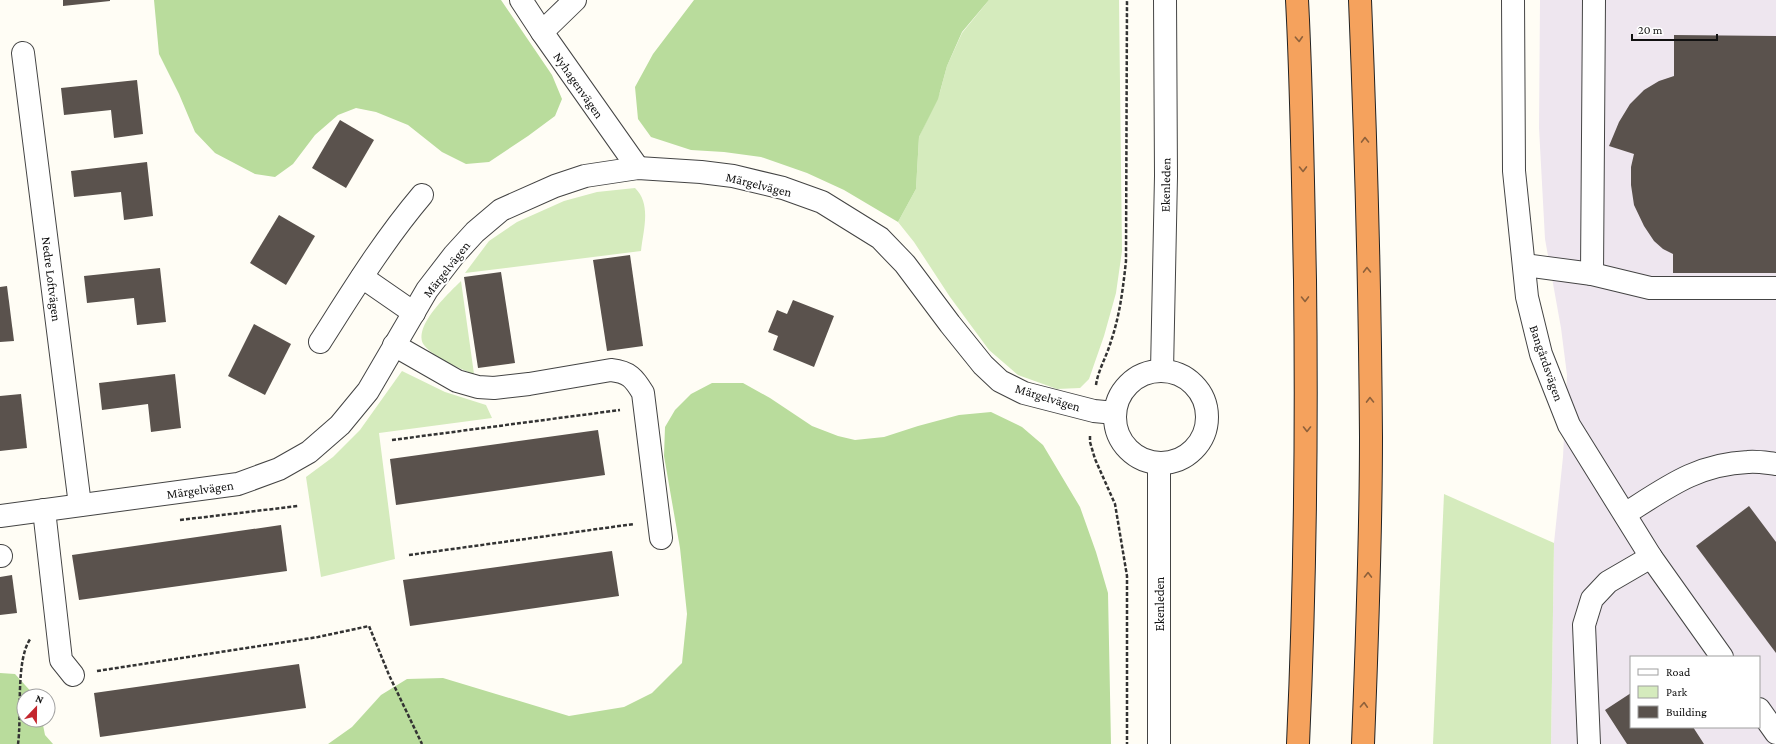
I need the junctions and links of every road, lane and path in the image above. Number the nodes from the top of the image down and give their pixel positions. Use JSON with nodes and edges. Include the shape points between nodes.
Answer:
{"nodes":[{"id":1,"x":521,"y":0,"type":"edge"},
{"id":2,"x":575,"y":0,"type":"edge"},
{"id":3,"x":1127,"y":0,"type":"edge"},
{"id":4,"x":1165,"y":0,"type":"edge"},
{"id":5,"x":1297,"y":0,"type":"edge"},
{"id":6,"x":1360,"y":0,"type":"edge"},
{"id":7,"x":1513,"y":0,"type":"edge"},
{"id":8,"x":1594,"y":0,"type":"edge"},
{"id":9,"x":542,"y":32,"type":"junction"},
{"id":10,"x":23,"y":53,"type":"dead end"},
{"id":11,"x":638,"y":168,"type":"junction"},
{"id":12,"x":422,"y":195,"type":"dead end"},
{"id":13,"x":1524,"y":265,"type":"junction"},
{"id":14,"x":1592,"y":274,"type":"junction"},
{"id":15,"x":362,"y":277,"type":"junction"},
{"id":16,"x":1776,"y":288,"type":"edge"},
{"id":17,"x":414,"y":312,"type":"junction"},
{"id":18,"x":320,"y":342,"type":"dead end"},
{"id":19,"x":394,"y":345,"type":"junction"},
{"id":20,"x":1162,"y":370,"type":"junction"},
{"id":21,"x":644,"y":407,"type":"junction"},
{"id":22,"x":1104,"y":412,"type":"junction"},
{"id":23,"x":392,"y":440,"type":"dead end"},
{"id":24,"x":1159,"y":464,"type":"junction"},
{"id":25,"x":1776,"y":464,"type":"edge"},
{"id":26,"x":80,"y":505,"type":"junction"},
{"id":27,"x":44,"y":510,"type":"junction"},
{"id":28,"x":1625,"y":514,"type":"junction"},
{"id":29,"x":0,"y":516,"type":"edge"},
{"id":30,"x":660,"y":530,"type":"joint"},
{"id":31,"x":409,"y":555,"type":"dead end"},
{"id":32,"x":1651,"y":557,"type":"junction"},
{"id":33,"x":56,"y":625,"type":"junction"},
{"id":34,"x":1721,"y":656,"type":"edge"},
{"id":35,"x":73,"y":675,"type":"joint"},
{"id":36,"x":1760,"y":710,"type":"edge"},
{"id":37,"x":1776,"y":733,"type":"edge"},
{"id":38,"x":18,"y":744,"type":"edge"},
{"id":39,"x":422,"y":744,"type":"edge"},
{"id":40,"x":1127,"y":744,"type":"edge"},
{"id":41,"x":1159,"y":744,"type":"edge"},
{"id":42,"x":1298,"y":744,"type":"edge"},
{"id":43,"x":1363,"y":744,"type":"edge"},
{"id":44,"x":1589,"y":744,"type":"edge"}],
"edges":[{"from":1,"to":9,"type":"street","name":"Nyhagenvägen"},
{"from":2,"to":9,"type":"street"},
{"from":3,"to":22,"type":"path","via":[[1126,261],[1122,296],[1112,341],[1097,378]]},
{"from":4,"to":20,"type":"street","name":"Ekenleden","via":[[1166,176]]},
{"from":5,"to":42,"type":"highway","one_way":true,"via":[[1302,106],[1307,433]]},
{"from":43,"to":6,"type":"highway","one_way":true,"via":[[1371,439]]},
{"from":7,"to":13,"type":"street","name":"Bangårdsvägen","via":[[1514,171]]},
{"from":8,"to":14,"type":"street"},
{"from":9,"to":11,"type":"street","name":"Nyhagenvägen"},
{"from":10,"to":26,"type":"street","name":"Nedre Loftvägen"},
{"from":11,"to":17,"type":"street","name":"Märgelvägen","via":[[585,176],[501,210],[454,254]]},
{"from":11,"to":22,"type":"street","name":"Märgelvägen","via":[[733,176],[783,188],[822,202],[880,238],[905,264],[950,324],[1000,381],[1024,393]]},
{"from":12,"to":15,"type":"street","via":[[400,221]]},
{"from":13,"to":14,"type":"street"},
{"from":13,"to":28,"type":"street","name":"Bangårdsvägen","via":[[1527,297],[1541,354],[1569,425]]},
{"from":14,"to":16,"type":"street","via":[[1650,288]]},
{"from":15,"to":17,"type":"street"},
{"from":15,"to":18,"type":"street"},
{"from":17,"to":19,"type":"street","name":"Märgelvägen"},
{"from":19,"to":21,"type":"street","via":[[457,382],[478,387],[508,387],[611,370],[623,371],[635,380],[643,393]]},
{"from":19,"to":26,"type":"street","name":"Märgelvägen","via":[[368,391],[340,425],[309,452],[279,469],[238,484]]},
{"from":20,"to":22,"type":"street","via":[[1135,378],[1118,400]]},
{"from":20,"to":24,"type":"street","via":[[1176,373],[1189,380],[1206,404],[1208,419],[1205,433],[1198,446],[1187,456]]},
{"from":21,"to":23,"type":"path"},
{"from":21,"to":30,"type":"street"},
{"from":22,"to":24,"type":"street","via":[[1131,453],[1144,461]]},
{"from":22,"to":40,"type":"path","via":[[1090,442],[1115,504],[1127,576]]},
{"from":24,"to":41,"type":"street","name":"Ekenleden"},
{"from":25,"to":28,"type":"street","via":[[1750,461],[1717,465],[1682,478]]},
{"from":26,"to":27,"type":"street","name":"Märgelvägen"},
{"from":27,"to":29,"type":"street","name":"Märgelvägen"},
{"from":27,"to":33,"type":"street"},
{"from":28,"to":32,"type":"street","name":"Bangårdsvägen"},
{"from":30,"to":31,"type":"path"},
{"from":32,"to":34,"type":"street","name":"Bangårdsvägen"},
{"from":32,"to":44,"type":"street","via":[[1608,582],[1592,599],[1584,624]]},
{"from":33,"to":35,"type":"street","via":[[61,660]]},
{"from":33,"to":38,"type":"path","via":[[36,633],[27,644],[23,659]]},
{"from":35,"to":39,"type":"path","via":[[318,637],[369,626]]},
{"from":36,"to":37,"type":"street"}]}
